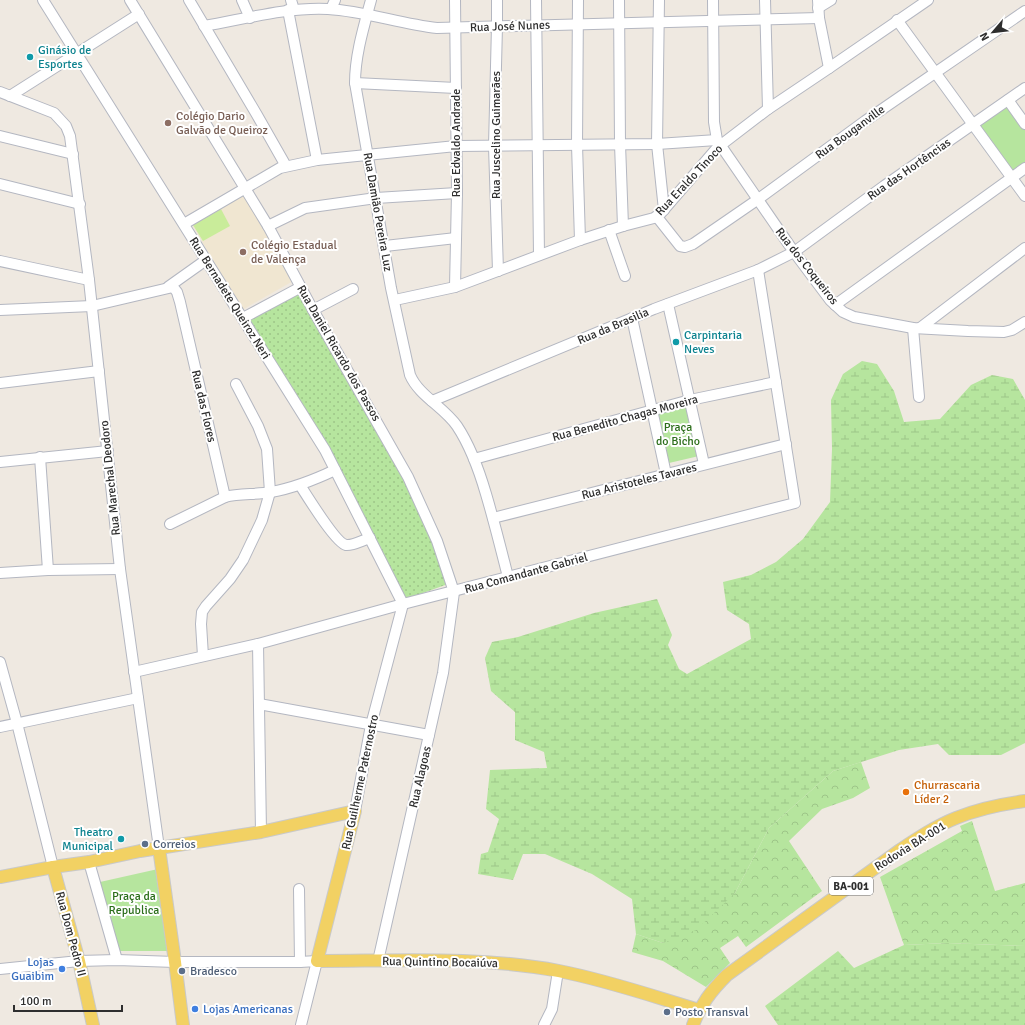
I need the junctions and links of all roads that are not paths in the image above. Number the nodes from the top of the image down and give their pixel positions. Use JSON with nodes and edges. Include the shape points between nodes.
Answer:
{"nodes":[{"id":1,"x":43,"y":0,"type":"edge"},
{"id":2,"x":130,"y":0,"type":"edge"},
{"id":3,"x":189,"y":0,"type":"edge"},
{"id":4,"x":242,"y":0,"type":"edge"},
{"id":5,"x":371,"y":0,"type":"edge"},
{"id":6,"x":455,"y":0,"type":"edge"},
{"id":7,"x":496,"y":0,"type":"edge"},
{"id":8,"x":536,"y":0,"type":"edge"},
{"id":9,"x":578,"y":0,"type":"edge"},
{"id":10,"x":619,"y":0,"type":"edge"},
{"id":11,"x":659,"y":0,"type":"edge"},
{"id":12,"x":713,"y":0,"type":"edge"},
{"id":13,"x":765,"y":0,"type":"edge"},
{"id":14,"x":831,"y":0,"type":"edge"},
{"id":15,"x":928,"y":0,"type":"edge"},
{"id":16,"x":333,"y":5,"type":"edge"},
{"id":17,"x":291,"y":7,"type":"edge"},
{"id":18,"x":819,"y":9,"type":"edge"},
{"id":19,"x":1025,"y":11,"type":"edge"},
{"id":20,"x":139,"y":14,"type":"junction"},
{"id":21,"x":367,"y":15,"type":"junction"},
{"id":22,"x":250,"y":18,"type":"junction"},
{"id":23,"x":765,"y":18,"type":"junction"},
{"id":24,"x":713,"y":20,"type":"junction"},
{"id":25,"x":897,"y":20,"type":"junction"},
{"id":26,"x":658,"y":21,"type":"junction"},
{"id":27,"x":619,"y":23,"type":"junction"},
{"id":28,"x":578,"y":24,"type":"junction"},
{"id":29,"x":536,"y":25,"type":"junction"},
{"id":30,"x":204,"y":26,"type":"junction"},
{"id":31,"x":497,"y":26,"type":"junction"},
{"id":32,"x":455,"y":28,"type":"junction"},
{"id":33,"x":76,"y":53,"type":"junction"},
{"id":34,"x":829,"y":68,"type":"junction"},
{"id":35,"x":935,"y":73,"type":"junction"},
{"id":36,"x":355,"y":83,"type":"junction"},
{"id":37,"x":456,"y":88,"type":"junction"},
{"id":38,"x":1025,"y":88,"type":"edge"},
{"id":39,"x":0,"y":92,"type":"edge"},
{"id":40,"x":10,"y":96,"type":"junction"},
{"id":41,"x":1008,"y":100,"type":"junction"},
{"id":42,"x":768,"y":109,"type":"junction"},
{"id":43,"x":1025,"y":124,"type":"edge"},
{"id":44,"x":973,"y":125,"type":"junction"},
{"id":45,"x":0,"y":136,"type":"edge"},
{"id":46,"x":718,"y":143,"type":"junction"},
{"id":47,"x":578,"y":144,"type":"junction"},
{"id":48,"x":620,"y":144,"type":"junction"},
{"id":49,"x":657,"y":144,"type":"junction"},
{"id":50,"x":537,"y":145,"type":"junction"},
{"id":51,"x":456,"y":146,"type":"junction"},
{"id":52,"x":494,"y":146,"type":"junction"},
{"id":53,"x":73,"y":154,"type":"junction"},
{"id":54,"x":368,"y":155,"type":"junction"},
{"id":55,"x":318,"y":160,"type":"junction"},
{"id":56,"x":286,"y":166,"type":"junction"},
{"id":57,"x":1025,"y":168,"type":"edge"},
{"id":58,"x":1012,"y":177,"type":"junction"},
{"id":59,"x":0,"y":184,"type":"edge"},
{"id":60,"x":245,"y":189,"type":"junction"},
{"id":61,"x":457,"y":193,"type":"junction"},
{"id":62,"x":1025,"y":196,"type":"edge"},
{"id":63,"x":376,"y":198,"type":"junction"},
{"id":64,"x":757,"y":200,"type":"junction"},
{"id":65,"x":80,"y":204,"type":"junction"},
{"id":66,"x":660,"y":213,"type":"junction"},
{"id":67,"x":184,"y":224,"type":"junction"},
{"id":68,"x":268,"y":226,"type":"junction"},
{"id":69,"x":623,"y":226,"type":"junction"},
{"id":70,"x":609,"y":230,"type":"junction"},
{"id":71,"x":456,"y":238,"type":"junction"},
{"id":72,"x":580,"y":240,"type":"junction"},
{"id":73,"x":385,"y":246,"type":"junction"},
{"id":74,"x":1025,"y":248,"type":"edge"},
{"id":75,"x":794,"y":252,"type":"junction"},
{"id":76,"x":539,"y":256,"type":"junction"},
{"id":77,"x":206,"y":260,"type":"junction"},
{"id":78,"x":0,"y":261,"type":"edge"},
{"id":79,"x":758,"y":270,"type":"junction"},
{"id":80,"x":498,"y":271,"type":"junction"},
{"id":81,"x":625,"y":276,"type":"dead end"},
{"id":82,"x":89,"y":280,"type":"junction"},
{"id":83,"x":168,"y":287,"type":"junction"},
{"id":84,"x":301,"y":287,"type":"junction"},
{"id":85,"x":455,"y":287,"type":"junction"},
{"id":86,"x":353,"y":289,"type":"dead end"},
{"id":87,"x":395,"y":300,"type":"junction"},
{"id":88,"x":668,"y":304,"type":"junction"},
{"id":89,"x":835,"y":305,"type":"junction"},
{"id":90,"x":92,"y":306,"type":"junction"},
{"id":91,"x":0,"y":310,"type":"edge"},
{"id":92,"x":313,"y":310,"type":"junction"},
{"id":93,"x":243,"y":318,"type":"junction"},
{"id":94,"x":632,"y":318,"type":"junction"},
{"id":95,"x":1025,"y":322,"type":"edge"},
{"id":96,"x":916,"y":328,"type":"junction"},
{"id":97,"x":99,"y":372,"type":"junction"},
{"id":98,"x":776,"y":382,"type":"junction"},
{"id":99,"x":0,"y":383,"type":"edge"},
{"id":100,"x":236,"y":384,"type":"dead end"},
{"id":101,"x":919,"y":397,"type":"dead end"},
{"id":102,"x":690,"y":400,"type":"junction"},
{"id":103,"x":432,"y":401,"type":"junction"},
{"id":104,"x":652,"y":409,"type":"junction"},
{"id":105,"x":786,"y":444,"type":"junction"},
{"id":106,"x":108,"y":450,"type":"junction"},
{"id":107,"x":40,"y":458,"type":"junction"},
{"id":108,"x":474,"y":459,"type":"junction"},
{"id":109,"x":0,"y":462,"type":"edge"},
{"id":110,"x":704,"y":464,"type":"junction"},
{"id":111,"x":335,"y":470,"type":"junction"},
{"id":112,"x":666,"y":474,"type":"junction"},
{"id":113,"x":300,"y":485,"type":"junction"},
{"id":114,"x":270,"y":492,"type":"junction"},
{"id":115,"x":225,"y":496,"type":"junction"},
{"id":116,"x":493,"y":518,"type":"junction"},
{"id":117,"x":170,"y":524,"type":"dead end"},
{"id":118,"x":370,"y":538,"type":"junction"},
{"id":119,"x":120,"y":568,"type":"junction"},
{"id":120,"x":48,"y":570,"type":"junction"},
{"id":121,"x":0,"y":573,"type":"edge"},
{"id":122,"x":508,"y":577,"type":"junction"},
{"id":123,"x":454,"y":592,"type":"junction"},
{"id":124,"x":403,"y":604,"type":"junction"},
{"id":125,"x":258,"y":644,"type":"junction"},
{"id":126,"x":203,"y":656,"type":"junction"},
{"id":127,"x":0,"y":662,"type":"edge"},
{"id":128,"x":134,"y":672,"type":"junction"},
{"id":129,"x":138,"y":698,"type":"junction"},
{"id":130,"x":259,"y":704,"type":"junction"},
{"id":131,"x":17,"y":723,"type":"junction"},
{"id":132,"x":371,"y":725,"type":"junction"},
{"id":133,"x":0,"y":727,"type":"edge"},
{"id":134,"x":430,"y":735,"type":"junction"},
{"id":135,"x":1025,"y":801,"type":"edge"},
{"id":136,"x":355,"y":811,"type":"junction"},
{"id":137,"x":261,"y":832,"type":"junction"},
{"id":138,"x":159,"y":848,"type":"junction"},
{"id":139,"x":88,"y":862,"type":"junction"},
{"id":140,"x":53,"y":867,"type":"junction"},
{"id":141,"x":0,"y":878,"type":"edge"},
{"id":142,"x":299,"y":889,"type":"dead end"},
{"id":143,"x":117,"y":960,"type":"junction"},
{"id":144,"x":79,"y":961,"type":"junction"},
{"id":145,"x":317,"y":961,"type":"junction"},
{"id":146,"x":378,"y":961,"type":"junction"},
{"id":147,"x":175,"y":962,"type":"junction"},
{"id":148,"x":300,"y":962,"type":"junction"},
{"id":149,"x":0,"y":969,"type":"edge"},
{"id":150,"x":558,"y":970,"type":"junction"},
{"id":151,"x":699,"y":1010,"type":"junction"},
{"id":152,"x":93,"y":1025,"type":"edge"},
{"id":153,"x":183,"y":1025,"type":"edge"},
{"id":154,"x":301,"y":1025,"type":"edge"},
{"id":155,"x":544,"y":1025,"type":"edge"},
{"id":156,"x":693,"y":1025,"type":"edge"}],
"edges":[{"from":1,"to":33,"type":"street","name":"Rua Bernadete Queiroz Neri"},
{"from":2,"to":20,"type":"street","name":"Rua Daniel Ricardo dos Passos"},
{"from":3,"to":30,"type":"street"},
{"from":4,"to":22,"type":"street"},
{"from":5,"to":21,"type":"street","name":"Rua Damião Pereira Luz"},
{"from":6,"to":32,"type":"street","name":"Rua Edvaldo Andrade"},
{"from":7,"to":31,"type":"street","name":"Rua Juscelino Guimarães"},
{"from":8,"to":29,"type":"street"},
{"from":9,"to":28,"type":"street"},
{"from":10,"to":27,"type":"street"},
{"from":11,"to":26,"type":"street"},
{"from":12,"to":24,"type":"street"},
{"from":13,"to":23,"type":"street"},
{"from":14,"to":18,"type":"street"},
{"from":15,"to":25,"type":"street","name":"Rua Eraldo Tinoco"},
{"from":16,"to":17,"type":"street","name":"Rua José Nunes"},
{"from":16,"to":21,"type":"street","name":"Rua José Nunes"},
{"from":17,"to":22,"type":"street","name":"Rua José Nunes"},
{"from":17,"to":55,"type":"street"},
{"from":18,"to":23,"type":"street","name":"Rua José Nunes"},
{"from":18,"to":34,"type":"street"},
{"from":19,"to":35,"type":"street","name":"Rua Bouganville"},
{"from":20,"to":33,"type":"street"},
{"from":20,"to":60,"type":"street","name":"Rua Daniel Ricardo dos Passos"},
{"from":21,"to":32,"type":"street","name":"Rua José Nunes","via":[[424,26]]},
{"from":21,"to":36,"type":"street","name":"Rua Damião Pereira Luz","via":[[355,70]]},
{"from":22,"to":30,"type":"street","name":"Rua José Nunes"},
{"from":23,"to":24,"type":"street","name":"Rua José Nunes"},
{"from":23,"to":42,"type":"street"},
{"from":24,"to":26,"type":"street","name":"Rua José Nunes"},
{"from":24,"to":46,"type":"street","via":[[714,122]]},
{"from":25,"to":34,"type":"street","name":"Rua Eraldo Tinoco"},
{"from":25,"to":35,"type":"street"},
{"from":26,"to":27,"type":"street","name":"Rua José Nunes"},
{"from":26,"to":49,"type":"street"},
{"from":27,"to":28,"type":"street","name":"Rua José Nunes"},
{"from":27,"to":48,"type":"street"},
{"from":28,"to":29,"type":"street","name":"Rua José Nunes"},
{"from":28,"to":47,"type":"street"},
{"from":29,"to":31,"type":"street","name":"Rua José Nunes"},
{"from":29,"to":50,"type":"street"},
{"from":30,"to":56,"type":"street"},
{"from":31,"to":32,"type":"street","name":"Rua José Nunes"},
{"from":31,"to":52,"type":"street","name":"Rua Juscelino Guimarães"},
{"from":32,"to":37,"type":"street","name":"Rua Edvaldo Andrade"},
{"from":33,"to":40,"type":"street"},
{"from":33,"to":67,"type":"street","name":"Rua Bernadete Queiroz Neri"},
{"from":34,"to":42,"type":"street","name":"Rua Eraldo Tinoco"},
{"from":35,"to":44,"type":"street"},
{"from":35,"to":64,"type":"street","name":"Rua Bouganville"},
{"from":36,"to":37,"type":"street"},
{"from":36,"to":54,"type":"street","name":"Rua Damião Pereira Luz"},
{"from":37,"to":51,"type":"street","name":"Rua Edvaldo Andrade"},
{"from":38,"to":41,"type":"street","name":"Rua das Hortências"},
{"from":39,"to":40,"type":"street"},
{"from":40,"to":53,"type":"street","name":"Rua Marechal Deodoro","via":[[54,113],[68,131]]},
{"from":41,"to":43,"type":"street"},
{"from":41,"to":44,"type":"street","name":"Rua das Hortências"},
{"from":42,"to":46,"type":"street","name":"Rua Eraldo Tinoco"},
{"from":44,"to":58,"type":"street"},
{"from":44,"to":75,"type":"street","name":"Rua das Hortências"},
{"from":45,"to":53,"type":"street"},
{"from":46,"to":49,"type":"street"},
{"from":46,"to":64,"type":"street","name":"Rua dos Coqueiros"},
{"from":46,"to":66,"type":"street","name":"Rua Eraldo Tinoco"},
{"from":47,"to":48,"type":"street"},
{"from":47,"to":50,"type":"street"},
{"from":47,"to":72,"type":"street"},
{"from":48,"to":49,"type":"street"},
{"from":48,"to":69,"type":"street"},
{"from":49,"to":66,"type":"street"},
{"from":50,"to":52,"type":"street"},
{"from":50,"to":76,"type":"street"},
{"from":51,"to":52,"type":"street"},
{"from":51,"to":54,"type":"street"},
{"from":51,"to":61,"type":"street","name":"Rua Edvaldo Andrade"},
{"from":52,"to":80,"type":"street","name":"Rua Juscelino Guimarães"},
{"from":53,"to":65,"type":"street","name":"Rua Marechal Deodoro"},
{"from":54,"to":55,"type":"street"},
{"from":54,"to":63,"type":"street","name":"Rua Damião Pereira Luz"},
{"from":55,"to":56,"type":"street"},
{"from":56,"to":60,"type":"street"},
{"from":57,"to":58,"type":"street"},
{"from":58,"to":62,"type":"street"},
{"from":58,"to":89,"type":"street"},
{"from":59,"to":65,"type":"street"},
{"from":60,"to":67,"type":"street"},
{"from":60,"to":68,"type":"street","name":"Rua Daniel Ricardo dos Passos"},
{"from":61,"to":63,"type":"street"},
{"from":61,"to":71,"type":"street","name":"Rua Edvaldo Andrade"},
{"from":63,"to":68,"type":"street","via":[[305,208]]},
{"from":63,"to":73,"type":"street","name":"Rua Damião Pereira Luz"},
{"from":64,"to":66,"type":"street","name":"Rua Bouganville","via":[[688,246],[681,246],[676,241]]},
{"from":64,"to":75,"type":"street","name":"Rua dos Coqueiros"},
{"from":65,"to":82,"type":"street","name":"Rua Marechal Deodoro"},
{"from":66,"to":69,"type":"street","name":"Rua Eraldo Tinoco","via":[[649,220]]},
{"from":67,"to":77,"type":"street","name":"Rua Bernadete Queiroz Neri"},
{"from":68,"to":84,"type":"street","name":"Rua Daniel Ricardo dos Passos"},
{"from":69,"to":70,"type":"street","name":"Rua Eraldo Tinoco"},
{"from":70,"to":72,"type":"street","name":"Rua Eraldo Tinoco"},
{"from":70,"to":81,"type":"street"},
{"from":71,"to":73,"type":"street"},
{"from":71,"to":85,"type":"street","name":"Rua Edvaldo Andrade"},
{"from":72,"to":76,"type":"street","name":"Rua Eraldo Tinoco"},
{"from":73,"to":87,"type":"street","name":"Rua Damião Pereira Luz"},
{"from":74,"to":96,"type":"street"},
{"from":75,"to":79,"type":"street","name":"Rua da Brasilia"},
{"from":75,"to":89,"type":"street","name":"Rua dos Coqueiros"},
{"from":76,"to":80,"type":"street","name":"Rua Eraldo Tinoco"},
{"from":77,"to":83,"type":"street"},
{"from":77,"to":93,"type":"street","name":"Rua Bernadete Queiroz Neri"},
{"from":78,"to":82,"type":"street"},
{"from":79,"to":88,"type":"street","name":"Rua da Brasilia"},
{"from":79,"to":98,"type":"street"},
{"from":80,"to":85,"type":"street","name":"Rua Eraldo Tinoco"},
{"from":82,"to":90,"type":"street","name":"Rua Marechal Deodoro"},
{"from":83,"to":90,"type":"street"},
{"from":83,"to":115,"type":"street","name":"Rua das Flores","via":[[174,288],[180,302]]},
{"from":84,"to":92,"type":"street","name":"Rua Daniel Ricardo dos Passos"},
{"from":84,"to":93,"type":"street"},
{"from":85,"to":87,"type":"street","name":"Rua Eraldo Tinoco"},
{"from":86,"to":92,"type":"street"},
{"from":87,"to":103,"type":"street","name":"Rua Damião Pereira Luz","via":[[410,375]]},
{"from":88,"to":94,"type":"street","name":"Rua da Brasilia"},
{"from":88,"to":102,"type":"street"},
{"from":89,"to":96,"type":"street","name":"Rua dos Coqueiros","via":[[854,317]]},
{"from":90,"to":91,"type":"street"},
{"from":90,"to":97,"type":"street","name":"Rua Marechal Deodoro"},
{"from":92,"to":123,"type":"street","name":"Rua Daniel Ricardo dos Passos","via":[[408,477],[437,541]]},
{"from":93,"to":111,"type":"street","name":"Rua Bernadete Queiroz Neri"},
{"from":94,"to":103,"type":"street","name":"Rua da Brasilia"},
{"from":94,"to":104,"type":"street"},
{"from":95,"to":96,"type":"street","name":"Rua dos Coqueiros","via":[[1012,330],[996,333]]},
{"from":96,"to":101,"type":"street"},
{"from":97,"to":99,"type":"street"},
{"from":97,"to":106,"type":"street","name":"Rua Marechal Deodoro"},
{"from":98,"to":102,"type":"street","name":"Rua Benedito Chagas Moreira"},
{"from":98,"to":105,"type":"street"},
{"from":100,"to":114,"type":"street","via":[[267,449]]},
{"from":102,"to":104,"type":"street","name":"Rua Benedito Chagas Moreira"},
{"from":102,"to":110,"type":"street"},
{"from":103,"to":108,"type":"street","name":"Rua Damião Pereira Luz","via":[[457,426]]},
{"from":104,"to":108,"type":"street","name":"Rua Benedito Chagas Moreira"},
{"from":104,"to":112,"type":"street"},
{"from":105,"to":110,"type":"street","name":"Rua Aristoteles Tavares"},
{"from":105,"to":122,"type":"street","name":"Rua Comandante Gabriel","via":[[795,503]]},
{"from":106,"to":107,"type":"street"},
{"from":106,"to":119,"type":"street","name":"Rua Marechal Deodoro"},
{"from":107,"to":109,"type":"street"},
{"from":107,"to":120,"type":"street"},
{"from":108,"to":116,"type":"street","name":"Rua Damião Pereira Luz"},
{"from":110,"to":112,"type":"street","name":"Rua Aristoteles Tavares"},
{"from":111,"to":113,"type":"street"},
{"from":111,"to":118,"type":"street","name":"Rua Bernadete Queiroz Neri"},
{"from":112,"to":116,"type":"street","name":"Rua Aristoteles Tavares"},
{"from":113,"to":114,"type":"street"},
{"from":113,"to":118,"type":"street","via":[[343,544],[349,545]]},
{"from":114,"to":115,"type":"street"},
{"from":114,"to":126,"type":"street","via":[[262,520],[243,560],[202,612]]},
{"from":115,"to":117,"type":"street"},
{"from":116,"to":122,"type":"street","name":"Rua Damião Pereira Luz"},
{"from":118,"to":124,"type":"street","name":"Rua Bernadete Queiroz Neri"},
{"from":119,"to":120,"type":"street"},
{"from":119,"to":128,"type":"street","name":"Rua Marechal Deodoro"},
{"from":120,"to":121,"type":"street"},
{"from":122,"to":123,"type":"street","name":"Rua Comandante Gabriel"},
{"from":123,"to":124,"type":"street","name":"Rua Comandante Gabriel"},
{"from":123,"to":134,"type":"street","name":"Rua Alagoas","via":[[443,673]]},
{"from":124,"to":125,"type":"street","name":"Rua Comandante Gabriel"},
{"from":124,"to":132,"type":"street","name":"Rua Guilherme Paternostro"},
{"from":125,"to":126,"type":"street","name":"Rua Comandante Gabriel"},
{"from":125,"to":130,"type":"street"},
{"from":126,"to":128,"type":"street","name":"Rua Comandante Gabriel"},
{"from":127,"to":131,"type":"street"},
{"from":128,"to":129,"type":"street","name":"Rua Marechal Deodoro"},
{"from":129,"to":131,"type":"street"},
{"from":129,"to":138,"type":"street","name":"Rua Marechal Deodoro"},
{"from":130,"to":132,"type":"street"},
{"from":130,"to":137,"type":"street"},
{"from":131,"to":133,"type":"street"},
{"from":131,"to":140,"type":"street"},
{"from":132,"to":134,"type":"street"},
{"from":132,"to":136,"type":"street","name":"Rua Guilherme Paternostro"},
{"from":134,"to":146,"type":"street","name":"Rua Alagoas"},
{"from":135,"to":151,"type":"main road","name":"Rodovia BA-001","number":"BA-001","via":[[958,818],[900,850],[744,962],[718,985]]},
{"from":136,"to":137,"type":"main road"},
{"from":136,"to":145,"type":"main road","name":"Rua Guilherme Paternostro"},
{"from":137,"to":138,"type":"main road"},
{"from":138,"to":139,"type":"main road"},
{"from":138,"to":147,"type":"main road"},
{"from":139,"to":140,"type":"main road"},
{"from":139,"to":143,"type":"street"},
{"from":140,"to":141,"type":"main road"},
{"from":140,"to":144,"type":"main road","name":"Rua Dom Pedro II"},
{"from":142,"to":148,"type":"street"},
{"from":143,"to":144,"type":"street","name":"Rua Quintino Bocaiúva"},
{"from":143,"to":147,"type":"street","name":"Rua Quintino Bocaiúva"},
{"from":144,"to":149,"type":"street","name":"Rua Quintino Bocaiúva"},
{"from":144,"to":152,"type":"main road","name":"Rua Dom Pedro II"},
{"from":145,"to":146,"type":"main road","name":"Rua Quintino Bocaiúva"},
{"from":145,"to":148,"type":"street","name":"Rua Quintino Bocaiúva"},
{"from":145,"to":154,"type":"street"},
{"from":146,"to":150,"type":"main road","name":"Rua Quintino Bocaiúva","via":[[462,961]]},
{"from":147,"to":148,"type":"street","name":"Rua Quintino Bocaiúva"},
{"from":147,"to":153,"type":"main road"},
{"from":150,"to":151,"type":"main road","name":"Rua Quintino Bocaiúva"},
{"from":150,"to":155,"type":"street","via":[[552,1009]]},
{"from":151,"to":156,"type":"main road","number":"BA-001"}]}
